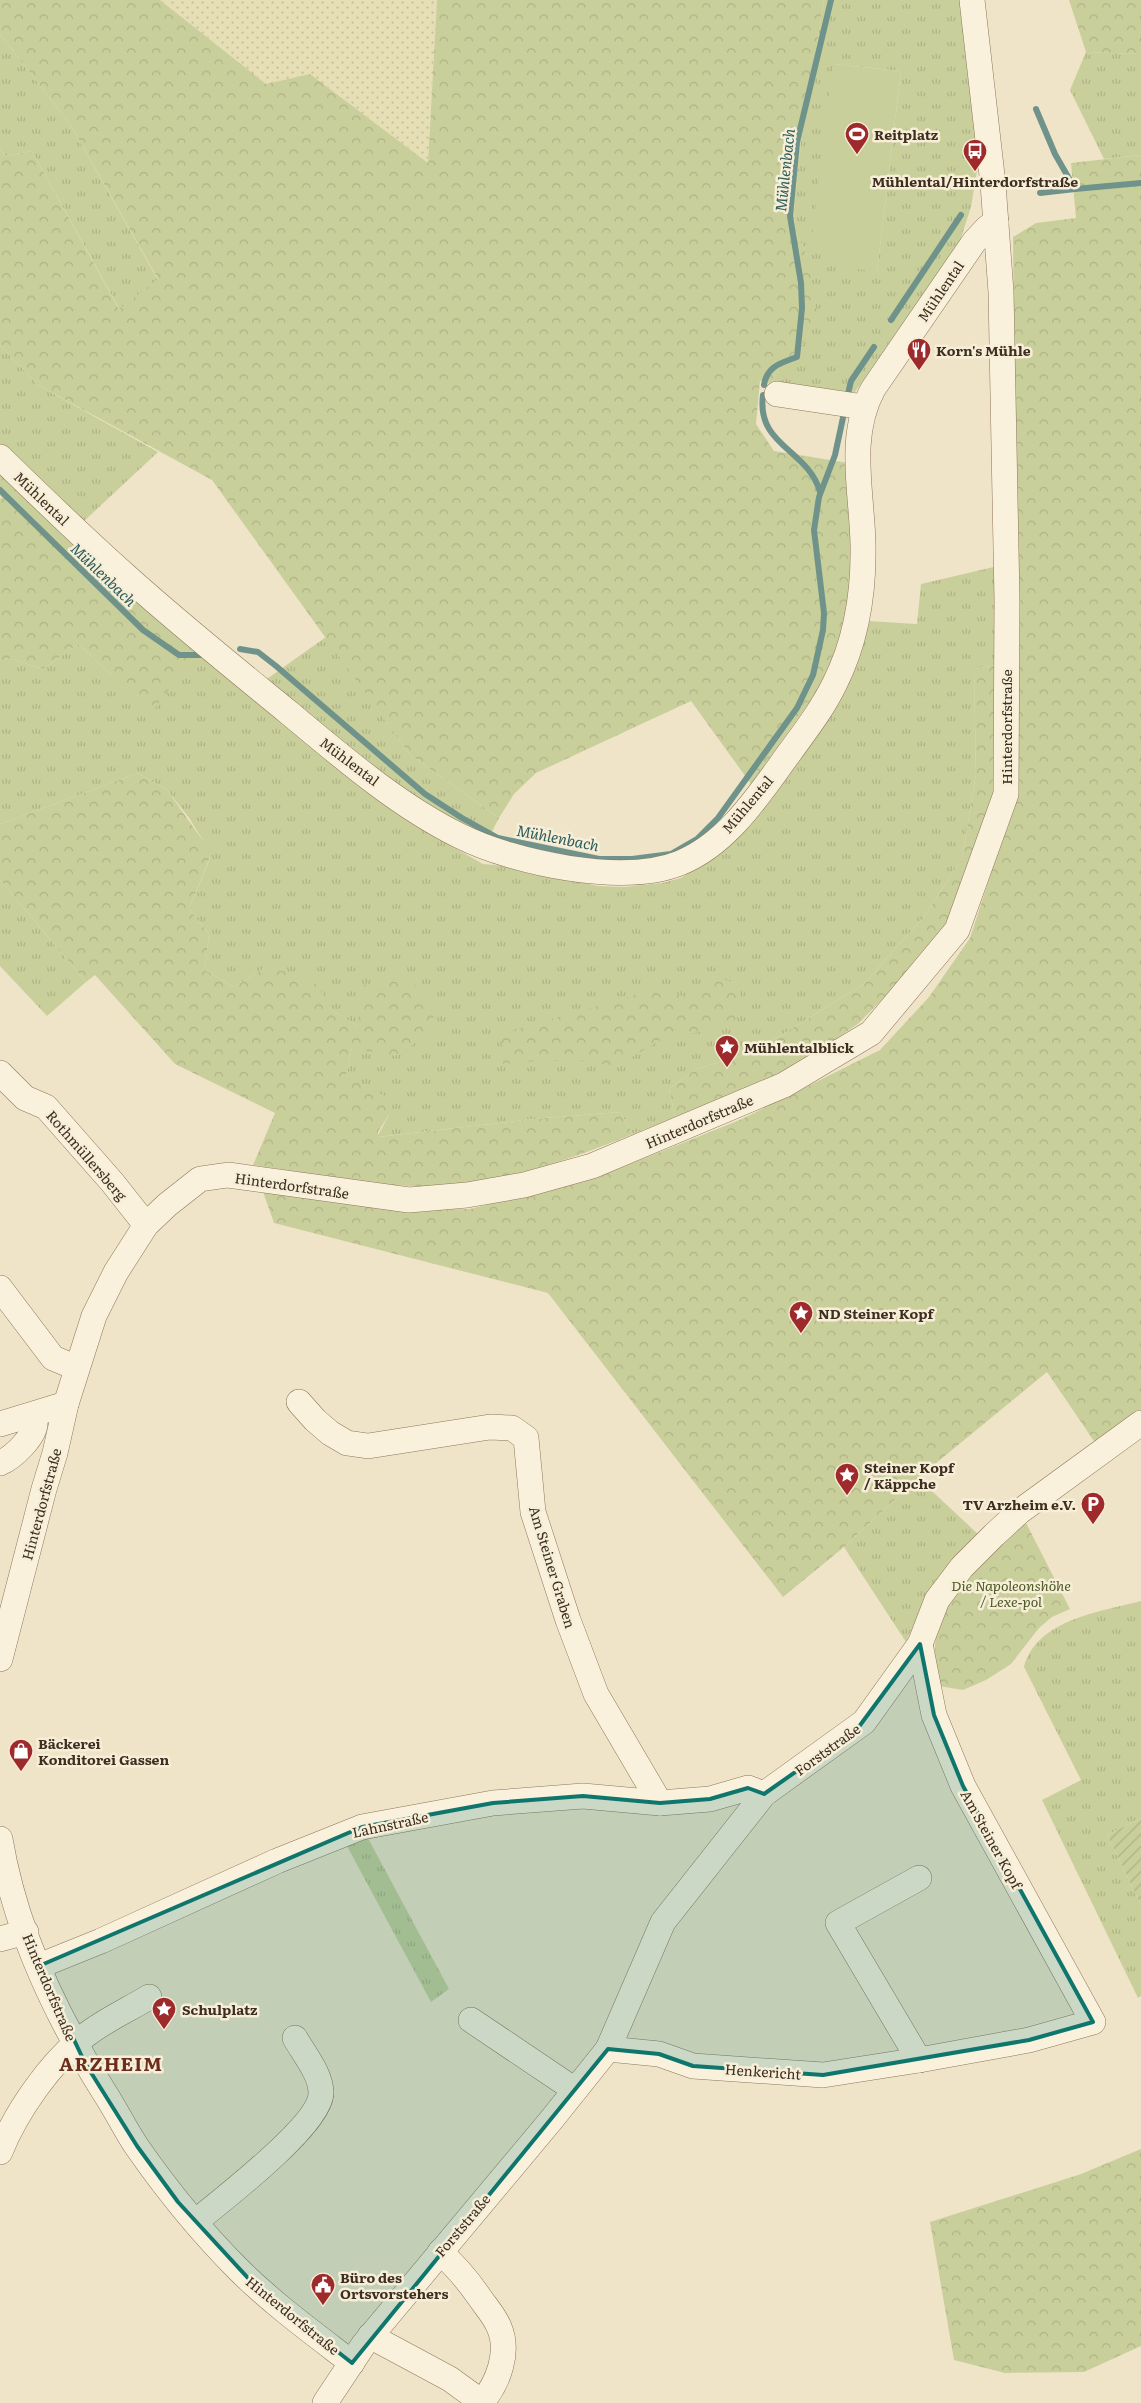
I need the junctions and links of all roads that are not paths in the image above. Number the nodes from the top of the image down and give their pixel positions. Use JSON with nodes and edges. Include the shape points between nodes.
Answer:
{"nodes":[{"id":1,"x":972,"y":0,"type":"edge"},
{"id":2,"x":996,"y":222,"type":"junction"},
{"id":3,"x":778,"y":394,"type":"dead end"},
{"id":4,"x":864,"y":407,"type":"junction"},
{"id":5,"x":0,"y":458,"type":"edge"},
{"id":6,"x":0,"y":1073,"type":"edge"},
{"id":7,"x":146,"y":1225,"type":"junction"},
{"id":8,"x":0,"y":1288,"type":"edge"},
{"id":9,"x":77,"y":1368,"type":"junction"},
{"id":10,"x":299,"y":1402,"type":"dead end"},
{"id":11,"x":66,"y":1404,"type":"junction"},
{"id":12,"x":20,"y":1423,"type":"edge"},
{"id":13,"x":1141,"y":1424,"type":"edge"},
{"id":14,"x":55,"y":1453,"type":"junction"},
{"id":15,"x":0,"y":1463,"type":"edge"},
{"id":16,"x":920,"y":1644,"type":"junction"},
{"id":17,"x":0,"y":1658,"type":"edge"},
{"id":18,"x":764,"y":1794,"type":"junction"},
{"id":19,"x":660,"y":1803,"type":"junction"},
{"id":20,"x":0,"y":1839,"type":"edge"},
{"id":21,"x":919,"y":1878,"type":"dead end"},
{"id":22,"x":26,"y":1932,"type":"junction"},
{"id":23,"x":0,"y":1939,"type":"edge"},
{"id":24,"x":39,"y":1966,"type":"junction"},
{"id":25,"x":149,"y":1997,"type":"dead end"},
{"id":26,"x":471,"y":2020,"type":"dead end"},
{"id":27,"x":1093,"y":2022,"type":"joint"},
{"id":28,"x":294,"y":2038,"type":"dead end"},
{"id":29,"x":74,"y":2045,"type":"junction"},
{"id":30,"x":608,"y":2049,"type":"junction"},
{"id":31,"x":919,"y":2060,"type":"junction"},
{"id":32,"x":575,"y":2090,"type":"junction"},
{"id":33,"x":0,"y":2152,"type":"edge"},
{"id":34,"x":195,"y":2222,"type":"junction"},
{"id":35,"x":440,"y":2252,"type":"junction"},
{"id":36,"x":370,"y":2336,"type":"junction"},
{"id":37,"x":352,"y":2363,"type":"junction"},
{"id":38,"x":325,"y":2403,"type":"edge"},
{"id":39,"x":482,"y":2403,"type":"edge"}],
"edges":[{"from":1,"to":2,"type":"street"},
{"from":2,"to":4,"type":"street","name":"Mühlental","via":[[974,242]]},
{"from":2,"to":7,"type":"street","name":"Hinterdorfstraße","via":[[1001,292],[1007,590],[1006,794],[957,930],[872,1033],[784,1085],[743,1103],[592,1166],[524,1185],[467,1196],[409,1200],[228,1175],[200,1179]]},
{"from":3,"to":4,"type":"street"},
{"from":4,"to":5,"type":"street","name":"Mühlental","via":[[858,430],[862,589],[855,633],[834,685],[816,715],[735,822],[705,850],[691,858],[646,871],[583,870],[543,863],[474,843],[436,823],[327,744],[168,612],[90,544]]},
{"from":6,"to":7,"type":"street","name":"Rothmüllersberg","via":[[25,1098],[46,1107]]},
{"from":7,"to":9,"type":"street","name":"Hinterdorfstraße","via":[[116,1272],[94,1316]]},
{"from":8,"to":9,"type":"street","via":[[53,1358]]},
{"from":9,"to":11,"type":"street","name":"Hinterdorfstraße"},
{"from":10,"to":19,"type":"street","name":"Am Steiner Graben","via":[[330,1433],[347,1443],[368,1446],[490,1427],[512,1428],[526,1438],[533,1512],[568,1620],[596,1694]]},
{"from":11,"to":12,"type":"street"},
{"from":11,"to":14,"type":"street","name":"Hinterdorfstraße"},
{"from":12,"to":14,"type":"street"},
{"from":12,"to":15,"type":"street","via":[[14,1456]]},
{"from":13,"to":16,"type":"street","name":"Forststraße","via":[[1100,1467],[1019,1512],[962,1567],[937,1600]]},
{"from":14,"to":17,"type":"street","name":"Hinterdorfstraße"},
{"from":16,"to":18,"type":"street","name":"Forststraße","via":[[858,1728]]},
{"from":16,"to":27,"type":"street","name":"Am Steiner Kopf","via":[[934,1715],[963,1786]]},
{"from":18,"to":19,"type":"street","name":"Lahnstraße","via":[[748,1788],[710,1800]]},
{"from":18,"to":30,"type":"street","name":"Forststraße","via":[[664,1922]]},
{"from":19,"to":24,"type":"street","name":"Lahnstraße","via":[[582,1796],[493,1803],[362,1827]]},
{"from":20,"to":22,"type":"street","name":"Hinterdorfstraße"},
{"from":21,"to":31,"type":"street","via":[[838,1923]]},
{"from":22,"to":23,"type":"street"},
{"from":22,"to":24,"type":"street","name":"Hinterdorfstraße"},
{"from":24,"to":29,"type":"street","name":"Hinterdorfstraße"},
{"from":25,"to":29,"type":"street","via":[[92,2030]]},
{"from":26,"to":32,"type":"street"},
{"from":27,"to":31,"type":"street","name":"Henkericht","via":[[1029,2040]]},
{"from":28,"to":34,"type":"street","via":[[319,2081],[320,2099],[316,2108],[250,2178]]},
{"from":29,"to":33,"type":"street","via":[[8,2131]]},
{"from":29,"to":34,"type":"street","name":"Hinterdorfstraße","via":[[137,2146]]},
{"from":30,"to":31,"type":"street","name":"Henkericht","via":[[660,2054],[693,2066],[822,2075]]},
{"from":30,"to":32,"type":"street","name":"Forststraße"},
{"from":32,"to":35,"type":"street","name":"Forststraße"},
{"from":34,"to":37,"type":"street","name":"Hinterdorfstraße","via":[[259,2290]]},
{"from":35,"to":36,"type":"street","name":"Forststraße"},
{"from":35,"to":39,"type":"street","via":[[472,2287],[495,2320],[503,2338],[500,2367],[493,2387]]},
{"from":36,"to":37,"type":"street","name":"Forststraße"},
{"from":36,"to":39,"type":"street","via":[[432,2369]]},
{"from":37,"to":38,"type":"street","name":"Forststraße"}]}
